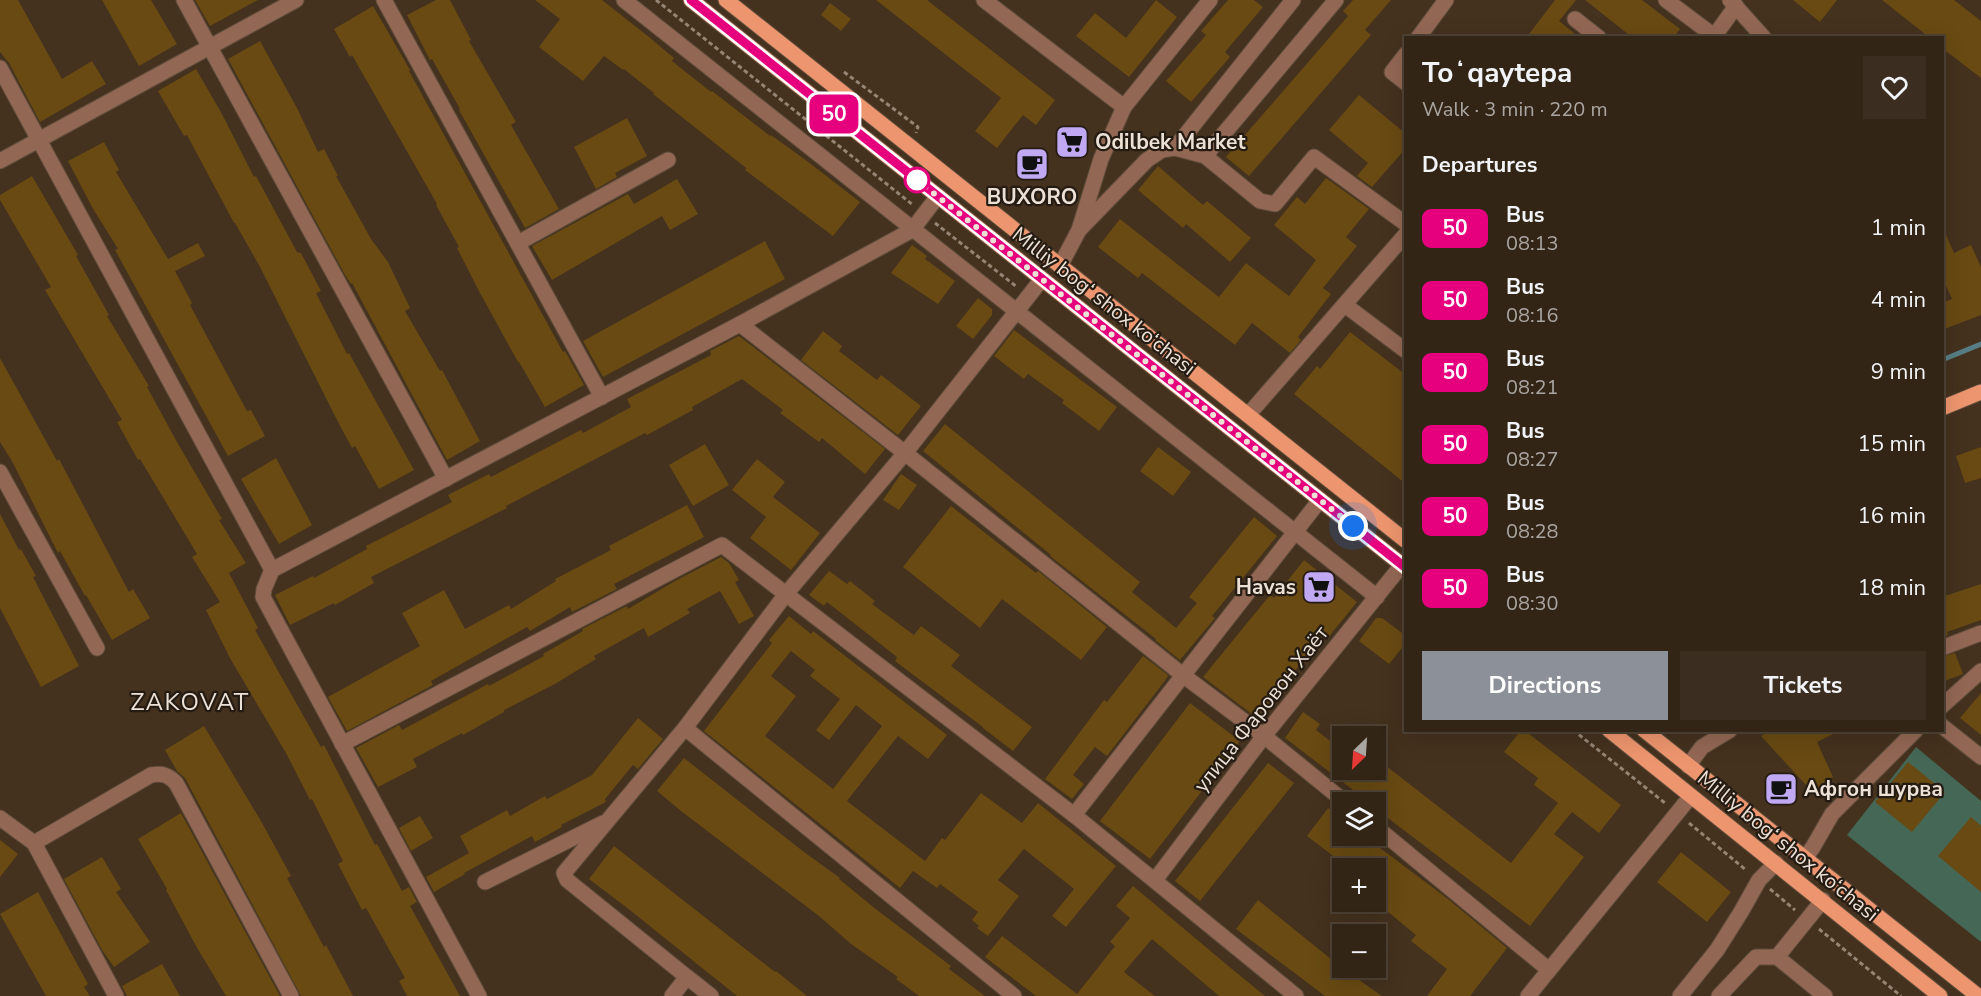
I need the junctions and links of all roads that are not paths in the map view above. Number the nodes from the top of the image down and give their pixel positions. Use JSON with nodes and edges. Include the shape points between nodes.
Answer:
{"nodes":[{"id":1,"x":184,"y":0,"type":"edge"},
{"id":2,"x":296,"y":0,"type":"edge"},
{"id":3,"x":384,"y":0,"type":"edge"},
{"id":4,"x":624,"y":0,"type":"edge"},
{"id":5,"x":691,"y":0,"type":"edge"},
{"id":6,"x":984,"y":0,"type":"edge"},
{"id":7,"x":1210,"y":0,"type":"edge"},
{"id":8,"x":1293,"y":0,"type":"edge"},
{"id":9,"x":1336,"y":0,"type":"edge"},
{"id":10,"x":1446,"y":0,"type":"edge"},
{"id":11,"x":1666,"y":0,"type":"edge"},
{"id":12,"x":730,"y":1,"type":"edge"},
{"id":13,"x":1733,"y":3,"type":"edge"},
{"id":14,"x":1575,"y":19,"type":"dead end"},
{"id":15,"x":1419,"y":36,"type":"edge"},
{"id":16,"x":1596,"y":36,"type":"edge"},
{"id":17,"x":1713,"y":36,"type":"edge"},
{"id":18,"x":1715,"y":36,"type":"edge"},
{"id":19,"x":1762,"y":36,"type":"edge"},
{"id":20,"x":211,"y":46,"type":"junction"},
{"id":21,"x":1404,"y":57,"type":"edge"},
{"id":22,"x":0,"y":68,"type":"edge"},
{"id":23,"x":1404,"y":81,"type":"edge"},
{"id":24,"x":1125,"y":107,"type":"junction"},
{"id":25,"x":862,"y":108,"type":"junction"},
{"id":26,"x":849,"y":126,"type":"junction"},
{"id":27,"x":40,"y":140,"type":"junction"},
{"id":28,"x":1175,"y":148,"type":"junction"},
{"id":29,"x":1205,"y":156,"type":"junction"},
{"id":30,"x":668,"y":160,"type":"dead end"},
{"id":31,"x":0,"y":161,"type":"edge"},
{"id":32,"x":938,"y":196,"type":"junction"},
{"id":33,"x":1404,"y":223,"type":"edge"},
{"id":34,"x":912,"y":230,"type":"junction"},
{"id":35,"x":1080,"y":230,"type":"junction"},
{"id":36,"x":518,"y":243,"type":"junction"},
{"id":37,"x":1401,"y":250,"type":"edge"},
{"id":38,"x":1060,"y":266,"type":"junction"},
{"id":39,"x":1042,"y":279,"type":"junction"},
{"id":40,"x":1345,"y":305,"type":"junction"},
{"id":41,"x":1016,"y":310,"type":"junction"},
{"id":42,"x":740,"y":324,"type":"junction"},
{"id":43,"x":1404,"y":349,"type":"edge"},
{"id":44,"x":1981,"y":392,"type":"edge"},
{"id":45,"x":602,"y":397,"type":"junction"},
{"id":46,"x":1944,"y":407,"type":"edge"},
{"id":47,"x":1248,"y":415,"type":"junction"},
{"id":48,"x":905,"y":453,"type":"junction"},
{"id":49,"x":0,"y":472,"type":"edge"},
{"id":50,"x":446,"y":479,"type":"junction"},
{"id":51,"x":1320,"y":500,"type":"junction"},
{"id":52,"x":1296,"y":531,"type":"junction"},
{"id":53,"x":1404,"y":539,"type":"edge"},
{"id":54,"x":1404,"y":567,"type":"edge"},
{"id":55,"x":273,"y":570,"type":"junction"},
{"id":56,"x":786,"y":594,"type":"junction"},
{"id":57,"x":1377,"y":597,"type":"junction"},
{"id":58,"x":1981,"y":633,"type":"edge"},
{"id":59,"x":1944,"y":647,"type":"edge"},
{"id":60,"x":97,"y":648,"type":"dead end"},
{"id":61,"x":1980,"y":673,"type":"edge"},
{"id":62,"x":1184,"y":676,"type":"junction"},
{"id":63,"x":1944,"y":704,"type":"edge"},
{"id":64,"x":686,"y":728,"type":"junction"},
{"id":65,"x":1944,"y":728,"type":"edge"},
{"id":66,"x":1611,"y":732,"type":"edge"},
{"id":67,"x":1646,"y":732,"type":"edge"},
{"id":68,"x":1727,"y":732,"type":"edge"},
{"id":69,"x":1914,"y":732,"type":"edge"},
{"id":70,"x":1264,"y":736,"type":"junction"},
{"id":71,"x":342,"y":744,"type":"junction"},
{"id":72,"x":1981,"y":757,"type":"edge"},
{"id":73,"x":1689,"y":766,"type":"junction"},
{"id":74,"x":1333,"y":792,"type":"edge"},
{"id":75,"x":1691,"y":796,"type":"junction"},
{"id":76,"x":1074,"y":815,"type":"junction"},
{"id":77,"x":0,"y":818,"type":"edge"},
{"id":78,"x":611,"y":819,"type":"junction"},
{"id":79,"x":1386,"y":835,"type":"edge"},
{"id":80,"x":34,"y":843,"type":"junction"},
{"id":81,"x":1805,"y":858,"type":"junction"},
{"id":82,"x":1776,"y":863,"type":"junction"},
{"id":83,"x":1155,"y":880,"type":"junction"},
{"id":84,"x":485,"y":882,"type":"dead end"},
{"id":85,"x":1823,"y":900,"type":"junction"},
{"id":86,"x":1778,"y":957,"type":"junction"},
{"id":87,"x":1549,"y":970,"type":"junction"},
{"id":88,"x":687,"y":977,"type":"junction"},
{"id":89,"x":116,"y":996,"type":"edge"},
{"id":90,"x":291,"y":996,"type":"edge"},
{"id":91,"x":479,"y":996,"type":"edge"},
{"id":92,"x":672,"y":996,"type":"edge"},
{"id":93,"x":711,"y":996,"type":"edge"},
{"id":94,"x":1014,"y":996,"type":"edge"},
{"id":95,"x":1296,"y":996,"type":"edge"},
{"id":96,"x":1528,"y":996,"type":"edge"},
{"id":97,"x":1680,"y":996,"type":"edge"},
{"id":98,"x":1719,"y":996,"type":"edge"},
{"id":99,"x":1825,"y":996,"type":"edge"},
{"id":100,"x":1940,"y":996,"type":"edge"},
{"id":101,"x":1978,"y":996,"type":"edge"}],
"edges":[{"from":1,"to":20,"type":"street"},
{"from":2,"to":20,"type":"street"},
{"from":3,"to":36,"type":"street"},
{"from":4,"to":34,"type":"street"},
{"from":5,"to":26,"type":"main road","name":"Milliy bog‘ shox ko‘chasi"},
{"from":6,"to":24,"type":"street"},
{"from":7,"to":24,"type":"street"},
{"from":8,"to":28,"type":"street"},
{"from":9,"to":29,"type":"street"},
{"from":10,"to":15,"type":"street"},
{"from":11,"to":17,"type":"street"},
{"from":12,"to":25,"type":"main road","name":"Milliy bog‘ shox ko‘chasi"},
{"from":13,"to":18,"type":"street"},
{"from":13,"to":19,"type":"street"},
{"from":14,"to":16,"type":"street"},
{"from":20,"to":27,"type":"street"},
{"from":20,"to":50,"type":"street"},
{"from":21,"to":23,"type":"street","via":[[1392,72]]},
{"from":22,"to":27,"type":"street"},
{"from":24,"to":35,"type":"street","via":[[1101,159]]},
{"from":25,"to":26,"type":"main road"},
{"from":25,"to":38,"type":"main road","name":"Milliy bog‘ shox ko‘chasi"},
{"from":26,"to":32,"type":"main road","name":"Milliy bog‘ shox ko‘chasi"},
{"from":27,"to":31,"type":"street"},
{"from":27,"to":55,"type":"street"},
{"from":28,"to":29,"type":"street"},
{"from":28,"to":35,"type":"street","via":[[1162,150],[1147,160]]},
{"from":29,"to":33,"type":"street","via":[[1260,201],[1275,204],[1314,158]]},
{"from":30,"to":36,"type":"street"},
{"from":32,"to":34,"type":"street"},
{"from":32,"to":39,"type":"main road","name":"Milliy bog‘ shox ko‘chasi"},
{"from":34,"to":41,"type":"street"},
{"from":34,"to":42,"type":"street"},
{"from":35,"to":38,"type":"street"},
{"from":36,"to":45,"type":"street"},
{"from":37,"to":40,"type":"street"},
{"from":38,"to":47,"type":"main road","name":"Milliy bog‘ shox ko‘chasi"},
{"from":39,"to":41,"type":"street"},
{"from":39,"to":51,"type":"main road","name":"Milliy bog‘ shox ko‘chasi"},
{"from":40,"to":43,"type":"street"},
{"from":40,"to":47,"type":"street"},
{"from":41,"to":48,"type":"street"},
{"from":41,"to":52,"type":"street"},
{"from":42,"to":45,"type":"street"},
{"from":42,"to":48,"type":"street"},
{"from":44,"to":46,"type":"main road"},
{"from":45,"to":50,"type":"street"},
{"from":47,"to":53,"type":"main road","name":"Milliy bog‘ shox ko‘chasi"},
{"from":48,"to":56,"type":"street"},
{"from":48,"to":62,"type":"street"},
{"from":49,"to":60,"type":"street"},
{"from":50,"to":55,"type":"street"},
{"from":51,"to":52,"type":"street"},
{"from":51,"to":54,"type":"main road","name":"Milliy bog‘ shox ko‘chasi"},
{"from":52,"to":57,"type":"street"},
{"from":52,"to":62,"type":"street"},
{"from":54,"to":57,"type":"street","name":"улица Фаровон Хаёт"},
{"from":55,"to":71,"type":"street","via":[[262,597]]},
{"from":56,"to":64,"type":"street"},
{"from":56,"to":71,"type":"street","via":[[722,545]]},
{"from":56,"to":76,"type":"street"},
{"from":57,"to":70,"type":"street","name":"улица Фаровон Хаёт"},
{"from":58,"to":59,"type":"street"},
{"from":61,"to":63,"type":"street"},
{"from":62,"to":70,"type":"street"},
{"from":62,"to":76,"type":"street"},
{"from":64,"to":78,"type":"street"},
{"from":64,"to":94,"type":"street"},
{"from":65,"to":72,"type":"street"},
{"from":66,"to":75,"type":"main road","name":"Milliy bog‘ shox ko‘chasi"},
{"from":67,"to":73,"type":"main road","name":"Milliy bog‘ shox ko‘chasi"},
{"from":68,"to":73,"type":"street","via":[[1702,747]]},
{"from":69,"to":81,"type":"street","via":[[1832,814]]},
{"from":70,"to":74,"type":"street"},
{"from":70,"to":83,"type":"street","name":"улица Фаровон Хаёт"},
{"from":71,"to":91,"type":"street"},
{"from":73,"to":81,"type":"main road","name":"Milliy bog‘ shox ko‘chasi"},
{"from":75,"to":82,"type":"main road","name":"Milliy bog‘ shox ko‘chasi"},
{"from":75,"to":87,"type":"street"},
{"from":76,"to":83,"type":"street"},
{"from":77,"to":80,"type":"street"},
{"from":78,"to":84,"type":"street"},
{"from":78,"to":88,"type":"street","via":[[564,876]]},
{"from":79,"to":87,"type":"street"},
{"from":80,"to":89,"type":"street"},
{"from":80,"to":90,"type":"street","via":[[151,775],[169,776]]},
{"from":81,"to":101,"type":"main road","name":"Milliy bog‘ shox ko‘chasi"},
{"from":82,"to":85,"type":"main road","name":"Milliy bog‘ shox ko‘chasi"},
{"from":82,"to":97,"type":"street","via":[[1759,880],[1717,950]]},
{"from":83,"to":95,"type":"street"},
{"from":85,"to":86,"type":"street"},
{"from":85,"to":100,"type":"main road","name":"Milliy bog‘ shox ko‘chasi"},
{"from":86,"to":98,"type":"street","via":[[1756,957]]},
{"from":86,"to":99,"type":"street"},
{"from":87,"to":96,"type":"street"},
{"from":88,"to":92,"type":"street"},
{"from":88,"to":93,"type":"street"}]}
